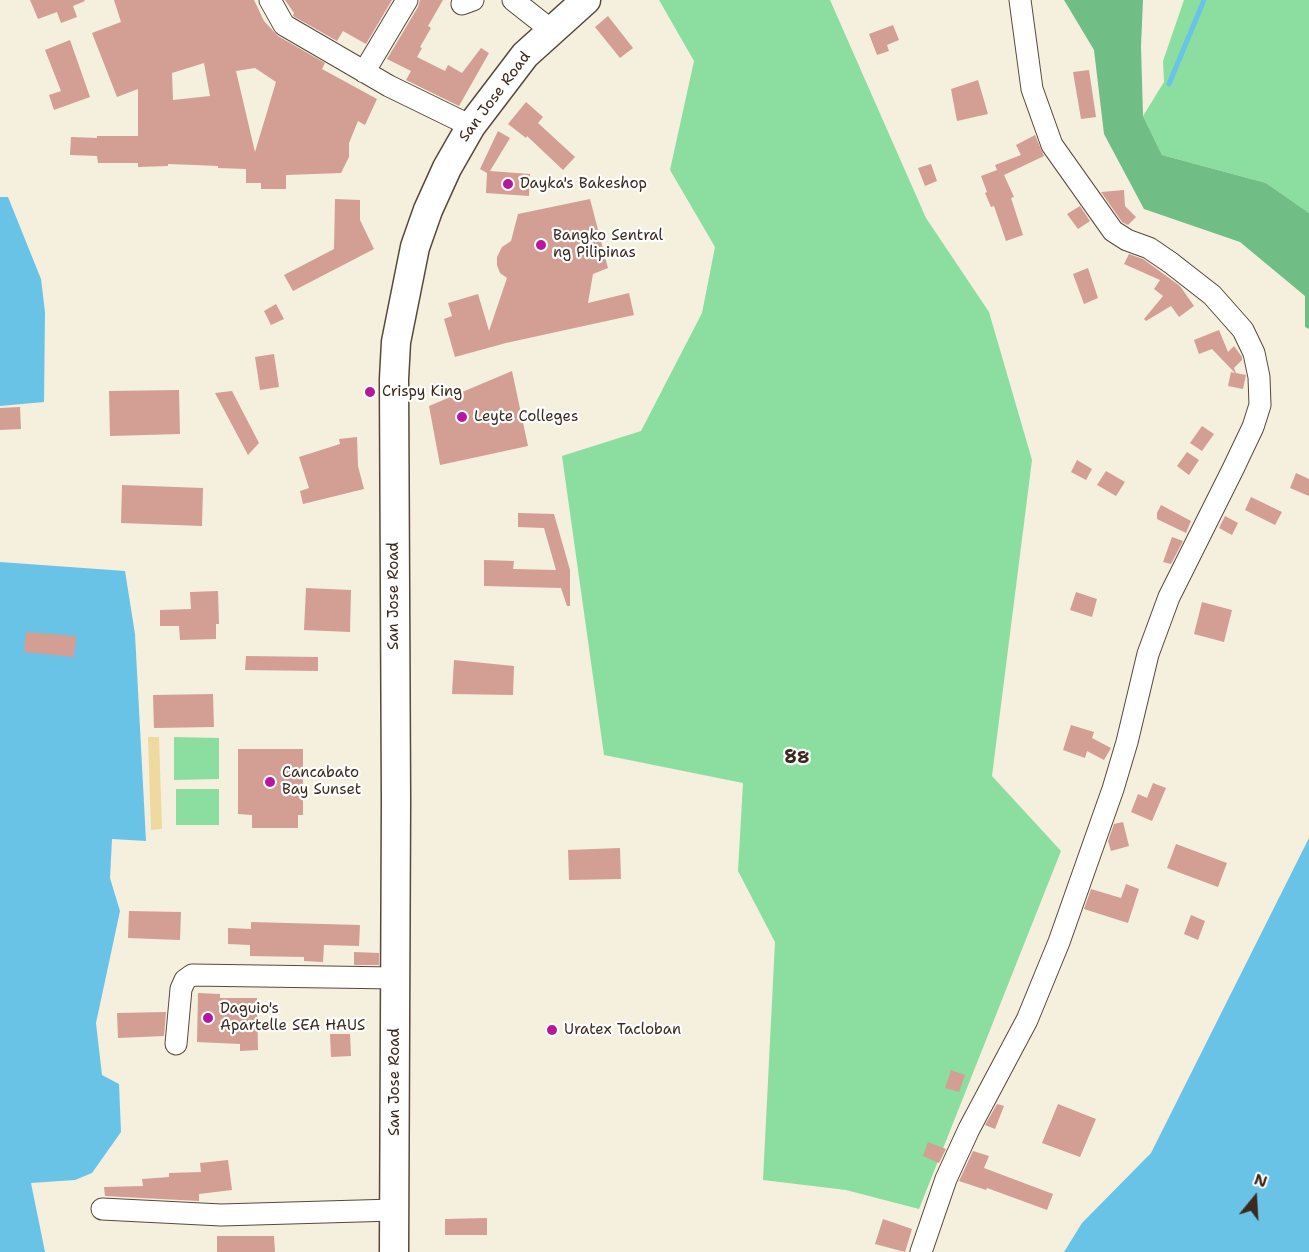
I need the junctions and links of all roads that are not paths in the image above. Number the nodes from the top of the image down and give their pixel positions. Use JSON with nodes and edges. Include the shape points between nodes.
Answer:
{"nodes":[{"id":1,"x":270,"y":0,"type":"edge"},
{"id":2,"x":407,"y":0,"type":"edge"},
{"id":3,"x":513,"y":0,"type":"edge"},
{"id":4,"x":586,"y":0,"type":"edge"},
{"id":5,"x":1020,"y":0,"type":"edge"},
{"id":6,"x":551,"y":30,"type":"junction"},
{"id":7,"x":364,"y":72,"type":"junction"},
{"id":8,"x":471,"y":126,"type":"junction"},
{"id":9,"x":395,"y":978,"type":"junction"},
{"id":10,"x":176,"y":1044,"type":"dead end"},
{"id":11,"x":102,"y":1209,"type":"dead end"},
{"id":12,"x":394,"y":1210,"type":"junction"},
{"id":13,"x":394,"y":1252,"type":"edge"},
{"id":14,"x":921,"y":1252,"type":"edge"}],
"edges":[{"from":1,"to":7,"type":"street","via":[[284,25]]},
{"from":2,"to":7,"type":"street"},
{"from":3,"to":6,"type":"street"},
{"from":4,"to":6,"type":"main road","name":"San Jose Road"},
{"from":5,"to":14,"type":"street","via":[[1032,89],[1052,145],[1113,231],[1171,263],[1212,295],[1243,330],[1260,377],[1260,405],[1253,427],[1169,597],[1148,654],[1113,789],[1063,932],[1027,1020],[946,1179]]},
{"from":6,"to":8,"type":"main road","name":"San Jose Road","via":[[525,55]]},
{"from":7,"to":8,"type":"street"},
{"from":8,"to":9,"type":"main road","name":"San Jose Road","via":[[447,168],[415,247],[396,342]]},
{"from":9,"to":10,"type":"street","via":[[192,975],[181,989]]},
{"from":9,"to":12,"type":"main road","name":"San Jose Road"},
{"from":11,"to":12,"type":"street","via":[[221,1215]]},
{"from":12,"to":13,"type":"main road","name":"San Jose Road"}]}
